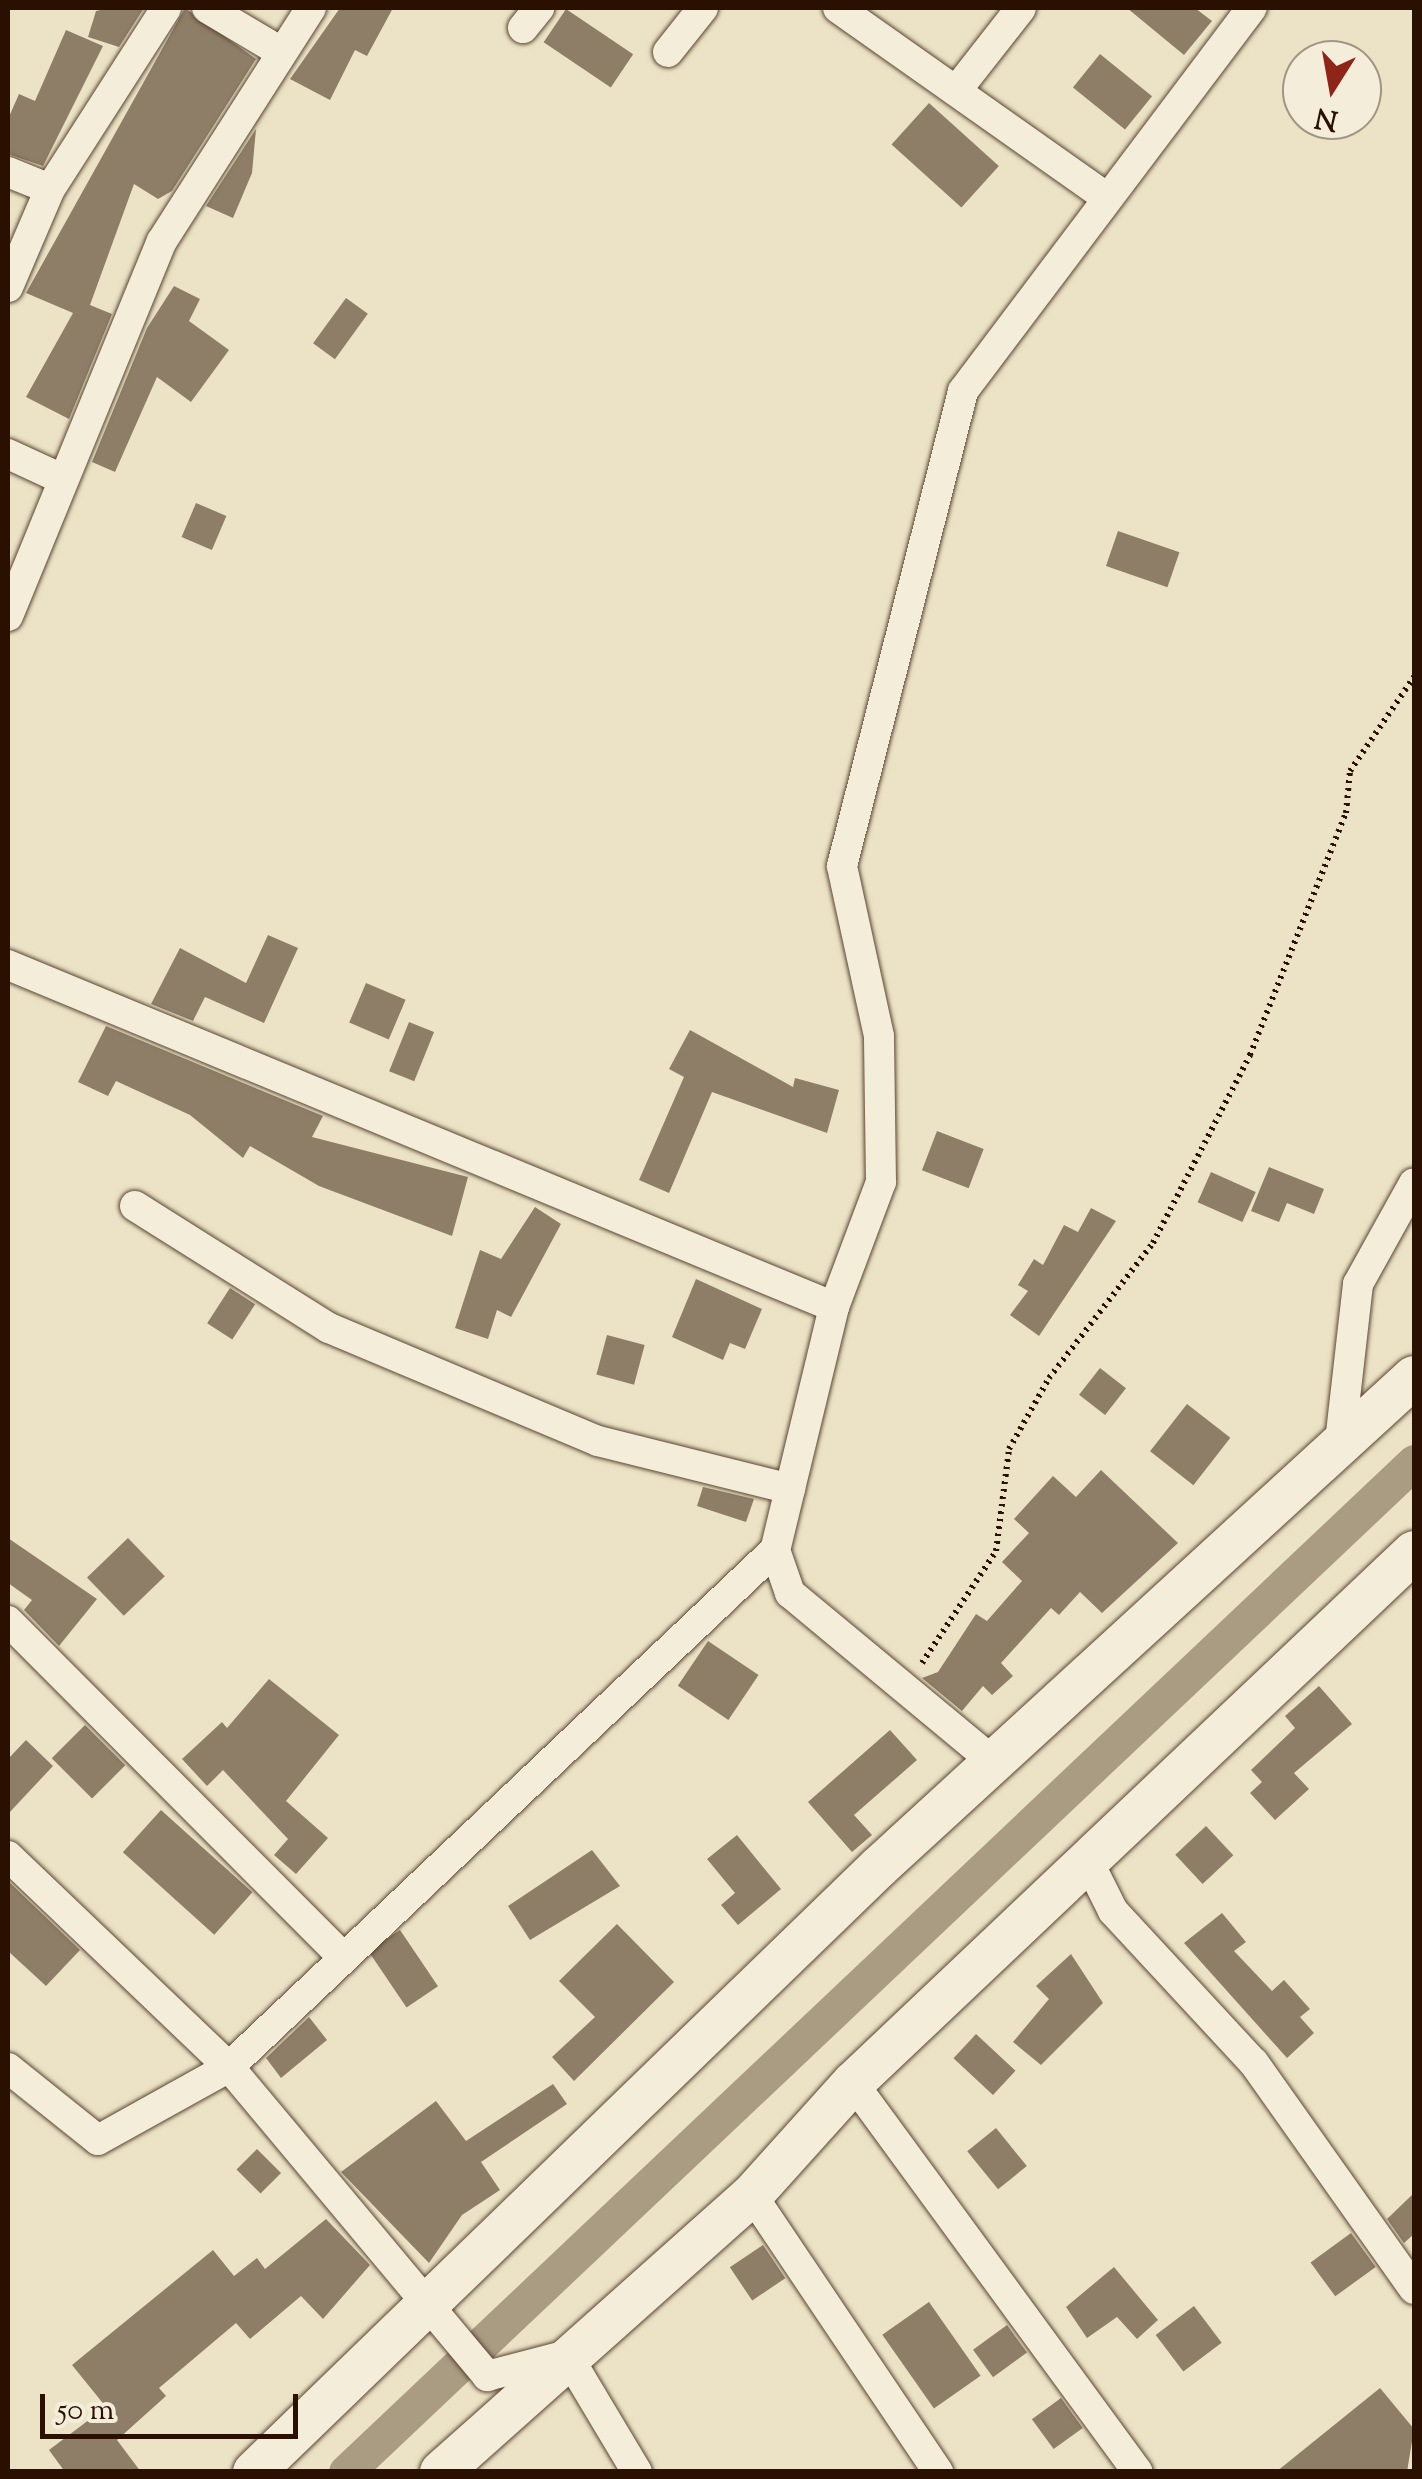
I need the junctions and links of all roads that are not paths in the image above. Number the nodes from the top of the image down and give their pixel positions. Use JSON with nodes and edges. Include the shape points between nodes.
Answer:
{"nodes":[{"id":1,"x":166,"y":8,"type":"edge"},
{"id":2,"x":206,"y":8,"type":"edge"},
{"id":3,"x":311,"y":8,"type":"edge"},
{"id":4,"x":703,"y":8,"type":"edge"},
{"id":5,"x":838,"y":8,"type":"edge"},
{"id":6,"x":1021,"y":8,"type":"edge"},
{"id":7,"x":1252,"y":8,"type":"edge"},
{"id":8,"x":276,"y":49,"type":"junction"},
{"id":9,"x":668,"y":52,"type":"dead end"},
{"id":10,"x":956,"y":91,"type":"junction"},
{"id":11,"x":8,"y":172,"type":"edge"},
{"id":12,"x":50,"y":189,"type":"junction"},
{"id":13,"x":1106,"y":196,"type":"junction"},
{"id":14,"x":8,"y":287,"type":"edge"},
{"id":15,"x":8,"y":454,"type":"edge"},
{"id":16,"x":62,"y":479,"type":"junction"},
{"id":17,"x":8,"y":616,"type":"edge"},
{"id":18,"x":8,"y":965,"type":"edge"},
{"id":19,"x":1414,"y":1184,"type":"edge"},
{"id":20,"x":134,"y":1206,"type":"dead end"},
{"id":21,"x":834,"y":1307,"type":"junction"},
{"id":22,"x":1414,"y":1376,"type":"edge"},
{"id":23,"x":1336,"y":1454,"type":"junction"},
{"id":24,"x":790,"y":1489,"type":"junction"},
{"id":25,"x":774,"y":1550,"type":"junction"},
{"id":26,"x":1414,"y":1552,"type":"edge"},
{"id":27,"x":8,"y":1621,"type":"edge"},
{"id":28,"x":997,"y":1764,"type":"junction"},
{"id":29,"x":8,"y":1856,"type":"edge"},
{"id":30,"x":1088,"y":1861,"type":"junction"},
{"id":31,"x":344,"y":1958,"type":"junction"},
{"id":32,"x":229,"y":2067,"type":"junction"},
{"id":33,"x":8,"y":2068,"type":"edge"},
{"id":34,"x":853,"y":2083,"type":"junction"},
{"id":35,"x":752,"y":2194,"type":"junction"},
{"id":36,"x":1414,"y":2289,"type":"edge"},
{"id":37,"x":428,"y":2303,"type":"junction"},
{"id":38,"x":566,"y":2355,"type":"junction"},
{"id":39,"x":254,"y":2472,"type":"edge"},
{"id":40,"x":441,"y":2472,"type":"edge"},
{"id":41,"x":637,"y":2472,"type":"edge"},
{"id":42,"x":938,"y":2472,"type":"edge"},
{"id":43,"x":1138,"y":2472,"type":"edge"}],
"edges":[{"from":1,"to":12,"type":"street"},
{"from":2,"to":8,"type":"street"},
{"from":3,"to":8,"type":"street"},
{"from":4,"to":9,"type":"street"},
{"from":5,"to":10,"type":"street"},
{"from":6,"to":10,"type":"street"},
{"from":7,"to":13,"type":"street"},
{"from":8,"to":16,"type":"street","via":[[162,241]]},
{"from":10,"to":13,"type":"street"},
{"from":11,"to":12,"type":"street"},
{"from":12,"to":14,"type":"street"},
{"from":13,"to":21,"type":"street","via":[[963,391],[842,866],[879,1036],[881,1182]]},
{"from":15,"to":16,"type":"street"},
{"from":16,"to":17,"type":"street"},
{"from":18,"to":21,"type":"street"},
{"from":19,"to":23,"type":"street","via":[[1358,1284],[1344,1350],[1351,1406]]},
{"from":20,"to":24,"type":"street","via":[[329,1328],[598,1441]]},
{"from":21,"to":24,"type":"street"},
{"from":22,"to":23,"type":"main road"},
{"from":23,"to":28,"type":"main road"},
{"from":24,"to":25,"type":"street"},
{"from":25,"to":28,"type":"street","via":[[790,1593],[902,1693]]},
{"from":25,"to":31,"type":"street"},
{"from":26,"to":30,"type":"main road"},
{"from":27,"to":31,"type":"street"},
{"from":28,"to":37,"type":"main road"},
{"from":29,"to":32,"type":"street"},
{"from":30,"to":34,"type":"main road"},
{"from":30,"to":36,"type":"street","via":[[1113,1911],[1254,2063]]},
{"from":31,"to":32,"type":"street"},
{"from":32,"to":33,"type":"street","via":[[98,2140]]},
{"from":32,"to":37,"type":"street"},
{"from":34,"to":35,"type":"main road"},
{"from":34,"to":43,"type":"street"},
{"from":35,"to":38,"type":"main road"},
{"from":35,"to":42,"type":"street"},
{"from":37,"to":38,"type":"street","via":[[487,2376]]},
{"from":37,"to":39,"type":"main road"},
{"from":38,"to":40,"type":"main road"},
{"from":38,"to":41,"type":"street"}]}
